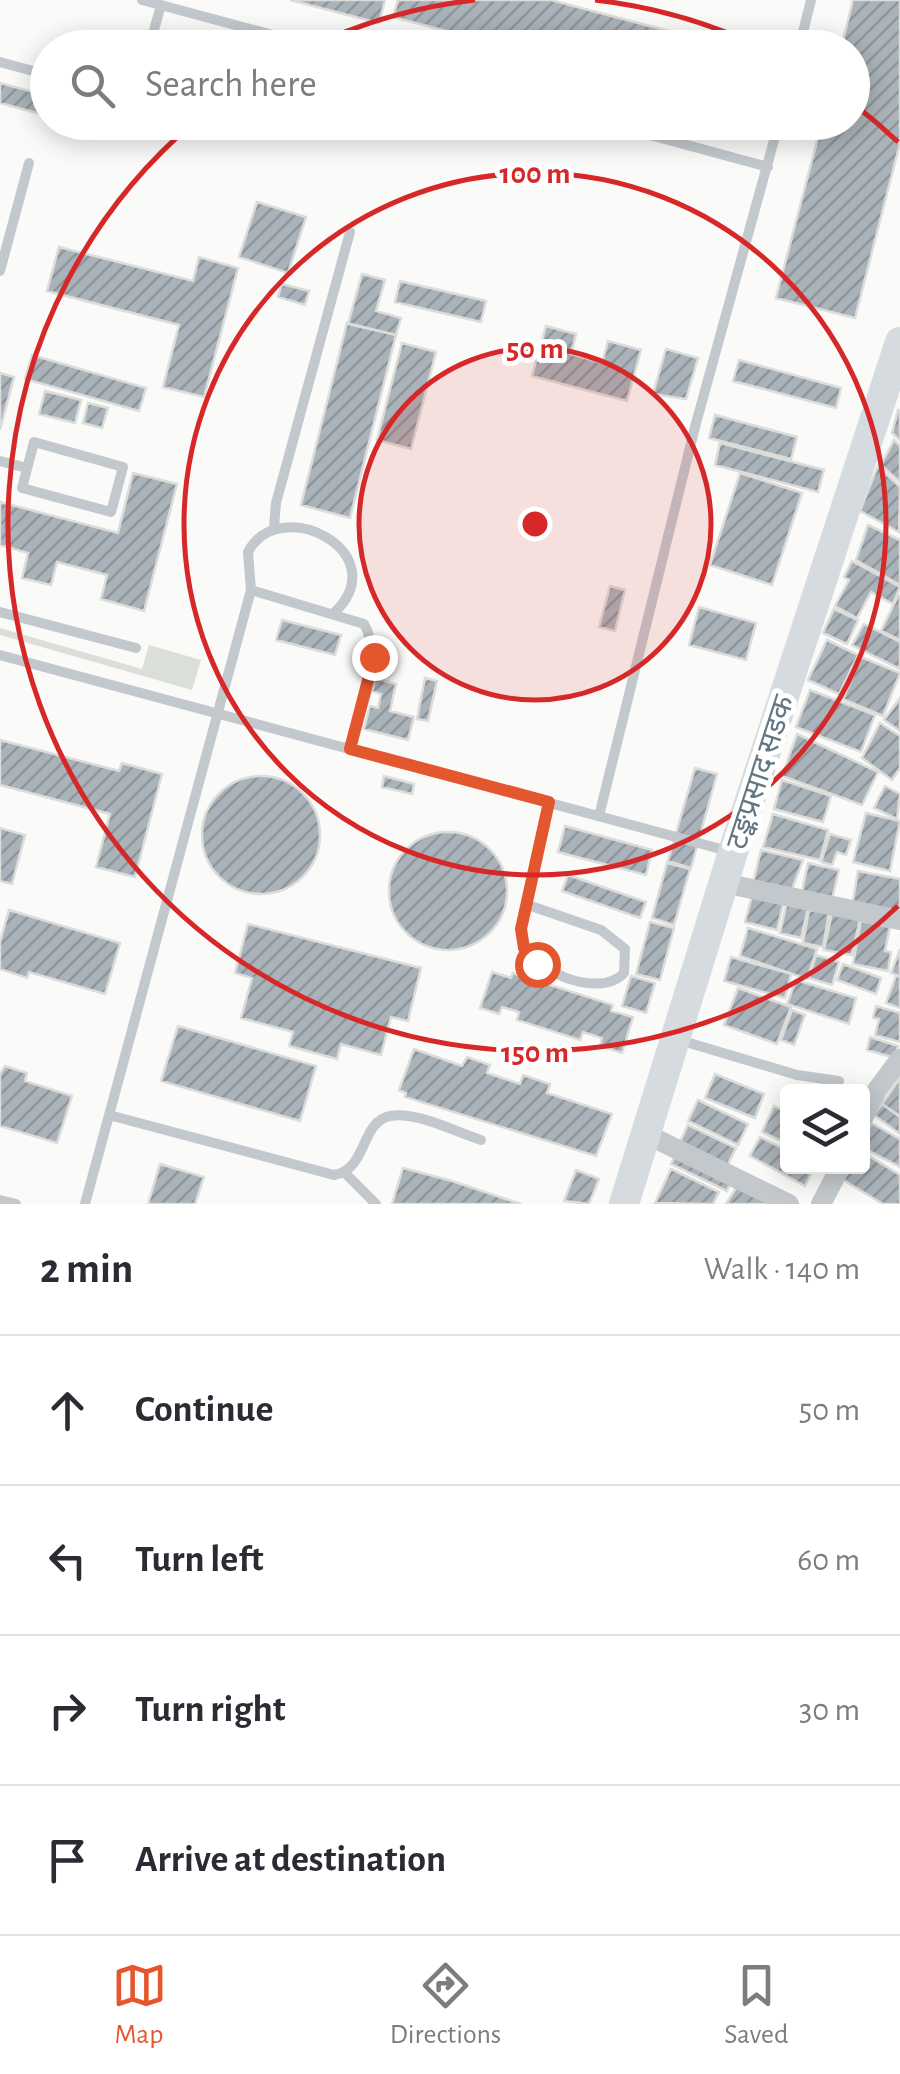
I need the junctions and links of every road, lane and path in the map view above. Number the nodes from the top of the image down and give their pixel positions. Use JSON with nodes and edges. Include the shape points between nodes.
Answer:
{"nodes":[{"id":1,"x":142,"y":0,"type":"edge"},
{"id":2,"x":811,"y":0,"type":"edge"},
{"id":3,"x":160,"y":5,"type":"junction"},
{"id":4,"x":154,"y":30,"type":"edge"},
{"id":5,"x":253,"y":30,"type":"edge"},
{"id":6,"x":804,"y":30,"type":"edge"},
{"id":7,"x":0,"y":62,"type":"edge"},
{"id":8,"x":30,"y":70,"type":"edge"},
{"id":9,"x":668,"y":140,"type":"edge"},
{"id":10,"x":775,"y":140,"type":"edge"},
{"id":11,"x":29,"y":163,"type":"dead end"},
{"id":12,"x":768,"y":167,"type":"junction"},
{"id":13,"x":0,"y":210,"type":"edge"},
{"id":14,"x":15,"y":214,"type":"junction"},
{"id":15,"x":350,"y":232,"type":"dead end"},
{"id":16,"x":0,"y":271,"type":"edge"},
{"id":17,"x":898,"y":357,"type":"edge"},
{"id":18,"x":0,"y":461,"type":"edge"},
{"id":19,"x":27,"y":468,"type":"junction"},
{"id":20,"x":274,"y":528,"type":"junction"},
{"id":21,"x":251,"y":590,"type":"junction"},
{"id":22,"x":0,"y":612,"type":"edge"},
{"id":23,"x":334,"y":613,"type":"junction"},
{"id":24,"x":136,"y":648,"type":"dead end"},
{"id":25,"x":0,"y":656,"type":"edge"},
{"id":26,"x":216,"y":714,"type":"junction"},
{"id":27,"x":350,"y":749,"type":"junction"},
{"id":28,"x":549,"y":802,"type":"junction"},
{"id":29,"x":599,"y":816,"type":"junction"},
{"id":30,"x":733,"y":852,"type":"junction"},
{"id":31,"x":723,"y":883,"type":"junction"},
{"id":32,"x":528,"y":905,"type":"junction"},
{"id":33,"x":900,"y":920,"type":"edge"},
{"id":34,"x":675,"y":1039,"type":"junction"},
{"id":35,"x":900,"y":1060,"type":"edge"},
{"id":36,"x":839,"y":1081,"type":"dead end"},
{"id":37,"x":870,"y":1104,"type":"edge"},
{"id":38,"x":109,"y":1116,"type":"junction"},
{"id":39,"x":646,"y":1134,"type":"junction"},
{"id":40,"x":481,"y":1140,"type":"dead end"},
{"id":41,"x":346,"y":1173,"type":"junction"},
{"id":42,"x":836,"y":1174,"type":"edge"},
{"id":43,"x":0,"y":1200,"type":"edge"},
{"id":44,"x":16,"y":1204,"type":"edge"},
{"id":45,"x":85,"y":1204,"type":"edge"},
{"id":46,"x":376,"y":1204,"type":"edge"},
{"id":47,"x":624,"y":1204,"type":"edge"},
{"id":48,"x":789,"y":1204,"type":"edge"},
{"id":49,"x":820,"y":1204,"type":"edge"}],
"edges":[{"from":1,"to":3,"type":"lane"},
{"from":2,"to":6,"type":"lane"},
{"from":3,"to":4,"type":"lane"},
{"from":3,"to":5,"type":"lane"},
{"from":7,"to":8,"type":"lane"},
{"from":9,"to":12,"type":"lane"},
{"from":10,"to":12,"type":"lane"},
{"from":11,"to":14,"type":"lane"},
{"from":12,"to":29,"type":"lane","via":[[695,427]]},
{"from":13,"to":14,"type":"lane"},
{"from":14,"to":16,"type":"lane"},
{"from":15,"to":20,"type":"lane"},
{"from":17,"to":30,"type":"street","name":"टङ्कप्रसाद सडक"},
{"from":18,"to":19,"type":"lane"},
{"from":19,"to":19,"type":"lane","via":[[22,488],[111,512],[123,466],[34,442]]},
{"from":20,"to":21,"type":"lane","via":[[248,552]]},
{"from":20,"to":23,"type":"lane","via":[[328,537],[343,549],[351,588]]},
{"from":21,"to":23,"type":"lane"},
{"from":21,"to":26,"type":"lane"},
{"from":22,"to":24,"type":"lane"},
{"from":23,"to":27,"type":"lane","via":[[364,624],[372,638],[374,657]]},
{"from":25,"to":26,"type":"lane"},
{"from":26,"to":27,"type":"lane"},
{"from":26,"to":38,"type":"lane"},
{"from":27,"to":28,"type":"lane"},
{"from":28,"to":29,"type":"lane"},
{"from":28,"to":32,"type":"lane"},
{"from":29,"to":30,"type":"lane"},
{"from":30,"to":31,"type":"street","name":"टङ्कप्रसाद सडक"},
{"from":31,"to":33,"type":"street"},
{"from":31,"to":34,"type":"street","name":"टङ्कप्रसाद सडक"},
{"from":32,"to":32,"type":"lane","via":[[521,939],[537,964],[596,985],[612,984],[624,973],[625,948],[614,936]]},
{"from":34,"to":36,"type":"lane"},
{"from":34,"to":39,"type":"street","name":"टङ्कप्रसाद सडक"},
{"from":35,"to":37,"type":"street"},
{"from":38,"to":41,"type":"lane"},
{"from":38,"to":45,"type":"lane"},
{"from":39,"to":47,"type":"street","name":"टङ्कप्रसाद सडक"},
{"from":39,"to":48,"type":"street"},
{"from":40,"to":41,"type":"lane","via":[[389,1116],[377,1122]]},
{"from":41,"to":46,"type":"lane"},
{"from":42,"to":49,"type":"street"},
{"from":43,"to":44,"type":"lane"}]}
